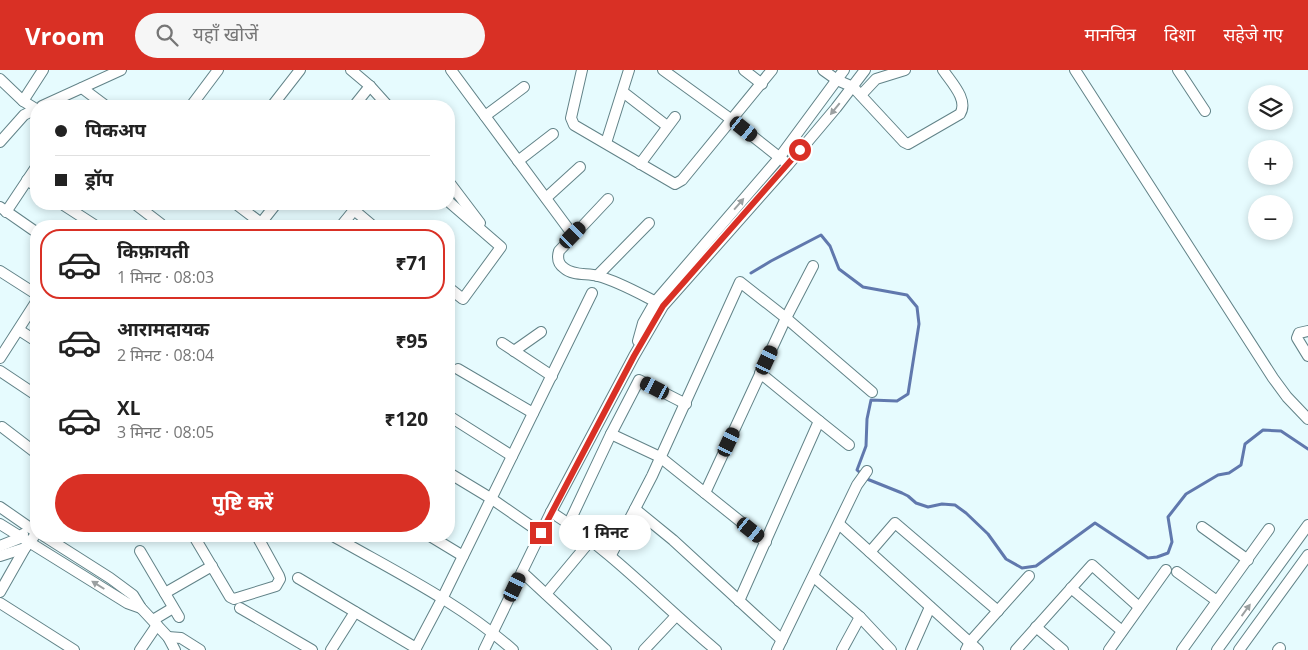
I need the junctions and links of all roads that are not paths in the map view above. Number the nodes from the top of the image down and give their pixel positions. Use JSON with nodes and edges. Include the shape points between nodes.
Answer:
{"nodes":[{"id":1,"x":43,"y":70,"type":"edge"},
{"id":2,"x":121,"y":70,"type":"edge"},
{"id":3,"x":218,"y":70,"type":"edge"},
{"id":4,"x":300,"y":70,"type":"edge"},
{"id":5,"x":350,"y":70,"type":"edge"},
{"id":6,"x":451,"y":70,"type":"edge"},
{"id":7,"x":582,"y":70,"type":"edge"},
{"id":8,"x":629,"y":70,"type":"edge"},
{"id":9,"x":663,"y":70,"type":"edge"},
{"id":10,"x":744,"y":70,"type":"edge"},
{"id":11,"x":772,"y":70,"type":"edge"},
{"id":12,"x":823,"y":70,"type":"edge"},
{"id":13,"x":844,"y":70,"type":"edge"},
{"id":14,"x":864,"y":70,"type":"edge"},
{"id":15,"x":905,"y":70,"type":"edge"},
{"id":16,"x":943,"y":70,"type":"edge"},
{"id":17,"x":1075,"y":70,"type":"edge"},
{"id":18,"x":1178,"y":70,"type":"edge"},
{"id":19,"x":0,"y":79,"type":"edge"},
{"id":20,"x":837,"y":80,"type":"junction"},
{"id":21,"x":762,"y":84,"type":"junction"},
{"id":22,"x":370,"y":86,"type":"junction"},
{"id":23,"x":524,"y":87,"type":"dead end"},
{"id":24,"x":852,"y":87,"type":"junction"},
{"id":25,"x":82,"y":88,"type":"junction"},
{"id":26,"x":623,"y":92,"type":"junction"},
{"id":27,"x":861,"y":96,"type":"junction"},
{"id":28,"x":55,"y":100,"type":"edge"},
{"id":29,"x":98,"y":100,"type":"edge"},
{"id":30,"x":196,"y":100,"type":"edge"},
{"id":31,"x":277,"y":100,"type":"edge"},
{"id":32,"x":359,"y":100,"type":"edge"},
{"id":33,"x":383,"y":100,"type":"edge"},
{"id":34,"x":23,"y":101,"type":"junction"},
{"id":35,"x":30,"y":105,"type":"edge"},
{"id":36,"x":1205,"y":111,"type":"dead end"},
{"id":37,"x":30,"y":112,"type":"edge"},
{"id":38,"x":485,"y":116,"type":"junction"},
{"id":39,"x":675,"y":116,"type":"dead end"},
{"id":40,"x":732,"y":120,"type":"junction"},
{"id":41,"x":667,"y":126,"type":"junction"},
{"id":42,"x":553,"y":134,"type":"dead end"},
{"id":43,"x":0,"y":142,"type":"edge"},
{"id":44,"x":606,"y":143,"type":"junction"},
{"id":45,"x":779,"y":158,"type":"junction"},
{"id":46,"x":518,"y":161,"type":"junction"},
{"id":47,"x":640,"y":164,"type":"junction"},
{"id":48,"x":788,"y":165,"type":"junction"},
{"id":49,"x":580,"y":167,"type":"dead end"},
{"id":50,"x":30,"y":185,"type":"edge"},
{"id":51,"x":455,"y":190,"type":"edge"},
{"id":52,"x":546,"y":198,"type":"junction"},
{"id":53,"x":608,"y":199,"type":"dead end"},
{"id":54,"x":455,"y":207,"type":"edge"},
{"id":55,"x":3,"y":209,"type":"edge"},
{"id":56,"x":71,"y":210,"type":"edge"},
{"id":57,"x":143,"y":210,"type":"edge"},
{"id":58,"x":244,"y":210,"type":"edge"},
{"id":59,"x":354,"y":210,"type":"edge"},
{"id":60,"x":359,"y":210,"type":"edge"},
{"id":61,"x":87,"y":220,"type":"edge"},
{"id":62,"x":156,"y":220,"type":"edge"},
{"id":63,"x":258,"y":220,"type":"edge"},
{"id":64,"x":346,"y":220,"type":"edge"},
{"id":65,"x":368,"y":220,"type":"edge"},
{"id":66,"x":649,"y":224,"type":"dead end"},
{"id":67,"x":30,"y":228,"type":"edge"},
{"id":68,"x":573,"y":235,"type":"junction"},
{"id":69,"x":492,"y":238,"type":"junction"},
{"id":70,"x":713,"y":242,"type":"junction"},
{"id":71,"x":813,"y":266,"type":"dead end"},
{"id":72,"x":0,"y":271,"type":"edge"},
{"id":73,"x":597,"y":276,"type":"junction"},
{"id":74,"x":30,"y":290,"type":"edge"},
{"id":75,"x":455,"y":293,"type":"edge"},
{"id":76,"x":592,"y":293,"type":"dead end"},
{"id":77,"x":657,"y":307,"type":"junction"},
{"id":78,"x":30,"y":312,"type":"edge"},
{"id":79,"x":786,"y":318,"type":"junction"},
{"id":80,"x":19,"y":330,"type":"junction"},
{"id":81,"x":1308,"y":331,"type":"edge"},
{"id":82,"x":542,"y":332,"type":"dead end"},
{"id":83,"x":30,"y":337,"type":"edge"},
{"id":84,"x":502,"y":343,"type":"dead end"},
{"id":85,"x":514,"y":351,"type":"junction"},
{"id":86,"x":1308,"y":356,"type":"edge"},
{"id":87,"x":0,"y":358,"type":"edge"},
{"id":88,"x":458,"y":369,"type":"dead end"},
{"id":89,"x":0,"y":371,"type":"edge"},
{"id":90,"x":760,"y":373,"type":"junction"},
{"id":91,"x":552,"y":376,"type":"junction"},
{"id":92,"x":30,"y":391,"type":"edge"},
{"id":93,"x":872,"y":392,"type":"dead end"},
{"id":94,"x":686,"y":404,"type":"junction"},
{"id":95,"x":534,"y":413,"type":"junction"},
{"id":96,"x":1308,"y":419,"type":"edge"},
{"id":97,"x":455,"y":420,"type":"edge"},
{"id":98,"x":819,"y":420,"type":"junction"},
{"id":99,"x":2,"y":427,"type":"dead end"},
{"id":100,"x":611,"y":434,"type":"junction"},
{"id":101,"x":849,"y":445,"type":"dead end"},
{"id":102,"x":30,"y":448,"type":"edge"},
{"id":103,"x":512,"y":456,"type":"junction"},
{"id":104,"x":660,"y":457,"type":"junction"},
{"id":105,"x":867,"y":471,"type":"dead end"},
{"id":106,"x":455,"y":477,"type":"edge"},
{"id":107,"x":705,"y":493,"type":"junction"},
{"id":108,"x":492,"y":499,"type":"junction"},
{"id":109,"x":0,"y":506,"type":"edge"},
{"id":110,"x":635,"y":509,"type":"junction"},
{"id":111,"x":551,"y":512,"type":"junction"},
{"id":112,"x":569,"y":523,"type":"junction"},
{"id":113,"x":0,"y":524,"type":"edge"},
{"id":114,"x":839,"y":524,"type":"junction"},
{"id":115,"x":1308,"y":525,"type":"edge"},
{"id":116,"x":1202,"y":527,"type":"dead end"},
{"id":117,"x":30,"y":528,"type":"edge"},
{"id":118,"x":1269,"y":529,"type":"dead end"},
{"id":119,"x":541,"y":533,"type":"junction"},
{"id":120,"x":30,"y":536,"type":"edge"},
{"id":121,"x":591,"y":540,"type":"junction"},
{"id":122,"x":53,"y":542,"type":"edge"},
{"id":123,"x":197,"y":542,"type":"edge"},
{"id":124,"x":260,"y":542,"type":"edge"},
{"id":125,"x":343,"y":542,"type":"edge"},
{"id":126,"x":440,"y":542,"type":"edge"},
{"id":127,"x":766,"y":542,"type":"junction"},
{"id":128,"x":25,"y":543,"type":"junction"},
{"id":129,"x":0,"y":546,"type":"edge"},
{"id":130,"x":140,"y":551,"type":"dead end"},
{"id":131,"x":870,"y":552,"type":"junction"},
{"id":132,"x":611,"y":555,"type":"junction"},
{"id":133,"x":1308,"y":555,"type":"edge"},
{"id":134,"x":0,"y":556,"type":"edge"},
{"id":135,"x":464,"y":556,"type":"junction"},
{"id":136,"x":1248,"y":560,"type":"junction"},
{"id":137,"x":212,"y":566,"type":"junction"},
{"id":138,"x":1166,"y":570,"type":"dead end"},
{"id":139,"x":522,"y":572,"type":"junction"},
{"id":140,"x":1177,"y":572,"type":"dead end"},
{"id":141,"x":1029,"y":576,"type":"dead end"},
{"id":142,"x":814,"y":577,"type":"junction"},
{"id":143,"x":298,"y":578,"type":"dead end"},
{"id":144,"x":1071,"y":588,"type":"junction"},
{"id":145,"x":0,"y":592,"type":"edge"},
{"id":146,"x":165,"y":593,"type":"junction"},
{"id":147,"x":546,"y":594,"type":"junction"},
{"id":148,"x":442,"y":600,"type":"junction"},
{"id":149,"x":1217,"y":601,"type":"junction"},
{"id":150,"x":739,"y":602,"type":"junction"},
{"id":151,"x":0,"y":603,"type":"edge"},
{"id":152,"x":930,"y":606,"type":"junction"},
{"id":153,"x":1139,"y":607,"type":"junction"},
{"id":154,"x":141,"y":608,"type":"junction"},
{"id":155,"x":240,"y":608,"type":"dead end"},
{"id":156,"x":356,"y":612,"type":"junction"},
{"id":157,"x":998,"y":612,"type":"junction"},
{"id":158,"x":676,"y":616,"type":"junction"},
{"id":159,"x":860,"y":617,"type":"junction"},
{"id":160,"x":155,"y":623,"type":"junction"},
{"id":161,"x":1036,"y":627,"type":"junction"},
{"id":162,"x":1122,"y":631,"type":"junction"},
{"id":163,"x":493,"y":633,"type":"junction"},
{"id":164,"x":168,"y":637,"type":"junction"},
{"id":165,"x":782,"y":640,"type":"junction"},
{"id":166,"x":968,"y":646,"type":"edge"},
{"id":167,"x":416,"y":649,"type":"edge"},
{"id":168,"x":74,"y":650,"type":"edge"},
{"id":169,"x":140,"y":650,"type":"edge"},
{"id":170,"x":175,"y":650,"type":"edge"},
{"id":171,"x":200,"y":650,"type":"edge"},
{"id":172,"x":312,"y":650,"type":"edge"},
{"id":173,"x":332,"y":650,"type":"edge"},
{"id":174,"x":484,"y":650,"type":"edge"},
{"id":175,"x":513,"y":650,"type":"edge"},
{"id":176,"x":606,"y":650,"type":"edge"},
{"id":177,"x":644,"y":650,"type":"edge"},
{"id":178,"x":716,"y":650,"type":"edge"},
{"id":179,"x":777,"y":650,"type":"edge"},
{"id":180,"x":842,"y":650,"type":"edge"},
{"id":181,"x":891,"y":650,"type":"edge"},
{"id":182,"x":911,"y":650,"type":"edge"},
{"id":183,"x":978,"y":650,"type":"edge"},
{"id":184,"x":1016,"y":650,"type":"edge"},
{"id":185,"x":1063,"y":650,"type":"edge"},
{"id":186,"x":1108,"y":650,"type":"edge"},
{"id":187,"x":1182,"y":650,"type":"edge"},
{"id":188,"x":1217,"y":650,"type":"edge"},
{"id":189,"x":1239,"y":650,"type":"edge"}],
"edges":[{"from":1,"to":34,"type":"street"},
{"from":2,"to":25,"type":"street"},
{"from":3,"to":30,"type":"street"},
{"from":4,"to":31,"type":"street"},
{"from":5,"to":22,"type":"street"},
{"from":6,"to":38,"type":"street"},
{"from":7,"to":44,"type":"street","via":[[571,122]]},
{"from":8,"to":26,"type":"street"},
{"from":9,"to":40,"type":"street"},
{"from":10,"to":21,"type":"street"},
{"from":11,"to":21,"type":"street"},
{"from":12,"to":20,"type":"street"},
{"from":13,"to":20,"type":"street"},
{"from":14,"to":24,"type":"street"},
{"from":15,"to":27,"type":"street","via":[[876,79]]},
{"from":16,"to":27,"type":"street","via":[[963,101],[962,111],[912,143],[904,142]]},
{"from":17,"to":96,"type":"street","via":[[1273,378]]},
{"from":18,"to":36,"type":"street"},
{"from":19,"to":34,"type":"street"},
{"from":20,"to":24,"type":"street"},
{"from":20,"to":45,"type":"street"},
{"from":21,"to":40,"type":"street"},
{"from":22,"to":32,"type":"street"},
{"from":22,"to":33,"type":"street"},
{"from":23,"to":38,"type":"street"},
{"from":24,"to":27,"type":"street"},
{"from":24,"to":48,"type":"street","one_way":true},
{"from":25,"to":28,"type":"street"},
{"from":25,"to":29,"type":"street"},
{"from":26,"to":41,"type":"street"},
{"from":26,"to":44,"type":"street"},
{"from":34,"to":35,"type":"street"},
{"from":37,"to":43,"type":"street"},
{"from":38,"to":46,"type":"street"},
{"from":39,"to":41,"type":"street"},
{"from":40,"to":45,"type":"street"},
{"from":40,"to":47,"type":"street","via":[[679,183]]},
{"from":41,"to":47,"type":"street"},
{"from":42,"to":46,"type":"street"},
{"from":44,"to":47,"type":"street"},
{"from":45,"to":48,"type":"street"},
{"from":70,"to":45,"type":"street","one_way":true},
{"from":46,"to":52,"type":"street"},
{"from":48,"to":70,"type":"street"},
{"from":49,"to":52,"type":"street"},
{"from":50,"to":55,"type":"street"},
{"from":51,"to":69,"type":"street"},
{"from":52,"to":68,"type":"street"},
{"from":53,"to":68,"type":"street"},
{"from":54,"to":69,"type":"street"},
{"from":55,"to":67,"type":"street"},
{"from":56,"to":61,"type":"street"},
{"from":57,"to":62,"type":"street"},
{"from":58,"to":63,"type":"street"},
{"from":59,"to":64,"type":"street"},
{"from":60,"to":65,"type":"street"},
{"from":66,"to":73,"type":"street"},
{"from":68,"to":73,"type":"street","via":[[559,251],[557,260],[568,271]]},
{"from":69,"to":75,"type":"street","via":[[501,247],[463,299]]},
{"from":70,"to":77,"type":"street"},
{"from":71,"to":79,"type":"street"},
{"from":72,"to":74,"type":"street"},
{"from":73,"to":77,"type":"street","via":[[623,286]]},
{"from":76,"to":91,"type":"street"},
{"from":77,"to":111,"type":"street"},
{"from":78,"to":80,"type":"street"},
{"from":79,"to":90,"type":"street"},
{"from":79,"to":93,"type":"street"},
{"from":79,"to":94,"type":"street","via":[[740,282]]},
{"from":80,"to":83,"type":"street"},
{"from":80,"to":87,"type":"street"},
{"from":81,"to":86,"type":"street","via":[[1299,333],[1296,338]]},
{"from":82,"to":85,"type":"street"},
{"from":84,"to":85,"type":"street"},
{"from":85,"to":91,"type":"street"},
{"from":88,"to":95,"type":"street"},
{"from":89,"to":92,"type":"street"},
{"from":90,"to":98,"type":"street"},
{"from":90,"to":107,"type":"street"},
{"from":91,"to":95,"type":"street"},
{"from":94,"to":100,"type":"street","via":[[639,380]]},
{"from":94,"to":104,"type":"street"},
{"from":95,"to":103,"type":"street"},
{"from":97,"to":103,"type":"street"},
{"from":98,"to":101,"type":"street"},
{"from":98,"to":127,"type":"street"},
{"from":99,"to":102,"type":"street"},
{"from":100,"to":104,"type":"street"},
{"from":100,"to":112,"type":"street"},
{"from":103,"to":108,"type":"street"},
{"from":104,"to":107,"type":"street"},
{"from":104,"to":110,"type":"street"},
{"from":105,"to":114,"type":"street"},
{"from":106,"to":108,"type":"street"},
{"from":107,"to":127,"type":"street"},
{"from":108,"to":119,"type":"street"},
{"from":108,"to":135,"type":"street"},
{"from":109,"to":117,"type":"street"},
{"from":110,"to":132,"type":"street"},
{"from":110,"to":150,"type":"street"},
{"from":111,"to":112,"type":"street"},
{"from":111,"to":119,"type":"street"},
{"from":112,"to":121,"type":"street"},
{"from":113,"to":128,"type":"street"},
{"from":114,"to":131,"type":"street"},
{"from":114,"to":142,"type":"street"},
{"from":188,"to":115,"type":"street","one_way":true},
{"from":116,"to":136,"type":"street"},
{"from":118,"to":136,"type":"street"},
{"from":119,"to":139,"type":"street"},
{"from":120,"to":128,"type":"street"},
{"from":121,"to":132,"type":"street"},
{"from":121,"to":147,"type":"street"},
{"from":122,"to":154,"type":"street","via":[[110,578],[133,596]]},
{"from":123,"to":137,"type":"street"},
{"from":124,"to":137,"type":"street","via":[[279,576],[276,586],[232,598]]},
{"from":125,"to":148,"type":"street"},
{"from":126,"to":135,"type":"street"},
{"from":127,"to":150,"type":"street"},
{"from":128,"to":129,"type":"street"},
{"from":128,"to":134,"type":"street"},
{"from":128,"to":145,"type":"street"},
{"from":154,"to":128,"type":"street","one_way":true},
{"from":130,"to":146,"type":"street"},
{"from":131,"to":152,"type":"street"},
{"from":131,"to":157,"type":"street","via":[[895,522]]},
{"from":132,"to":158,"type":"street"},
{"from":133,"to":189,"type":"street"},
{"from":135,"to":148,"type":"street"},
{"from":136,"to":149,"type":"street"},
{"from":137,"to":146,"type":"street"},
{"from":138,"to":153,"type":"street"},
{"from":139,"to":147,"type":"street"},
{"from":139,"to":163,"type":"street"},
{"from":140,"to":149,"type":"street"},
{"from":141,"to":157,"type":"street"},
{"from":142,"to":159,"type":"street"},
{"from":142,"to":165,"type":"street"},
{"from":143,"to":156,"type":"street"},
{"from":144,"to":153,"type":"street","via":[[1092,565]]},
{"from":144,"to":161,"type":"street"},
{"from":144,"to":162,"type":"street"},
{"from":146,"to":160,"type":"street","via":[[176,612]]},
{"from":147,"to":176,"type":"street"},
{"from":148,"to":163,"type":"street"},
{"from":148,"to":167,"type":"street"},
{"from":149,"to":187,"type":"street"},
{"from":150,"to":165,"type":"street"},
{"from":151,"to":168,"type":"street"},
{"from":152,"to":166,"type":"street"},
{"from":152,"to":182,"type":"street"},
{"from":153,"to":162,"type":"street"},
{"from":154,"to":160,"type":"street"},
{"from":155,"to":172,"type":"street"},
{"from":156,"to":167,"type":"street"},
{"from":156,"to":173,"type":"street"},
{"from":157,"to":166,"type":"street"},
{"from":158,"to":177,"type":"street"},
{"from":158,"to":178,"type":"street"},
{"from":159,"to":180,"type":"street"},
{"from":159,"to":181,"type":"street"},
{"from":160,"to":164,"type":"street"},
{"from":160,"to":169,"type":"street"},
{"from":161,"to":184,"type":"street"},
{"from":161,"to":185,"type":"street"},
{"from":162,"to":186,"type":"street"},
{"from":163,"to":174,"type":"street"},
{"from":163,"to":175,"type":"street"},
{"from":164,"to":170,"type":"street"},
{"from":164,"to":171,"type":"street","via":[[181,638]]},
{"from":165,"to":179,"type":"street"},
{"from":166,"to":183,"type":"street"}]}
